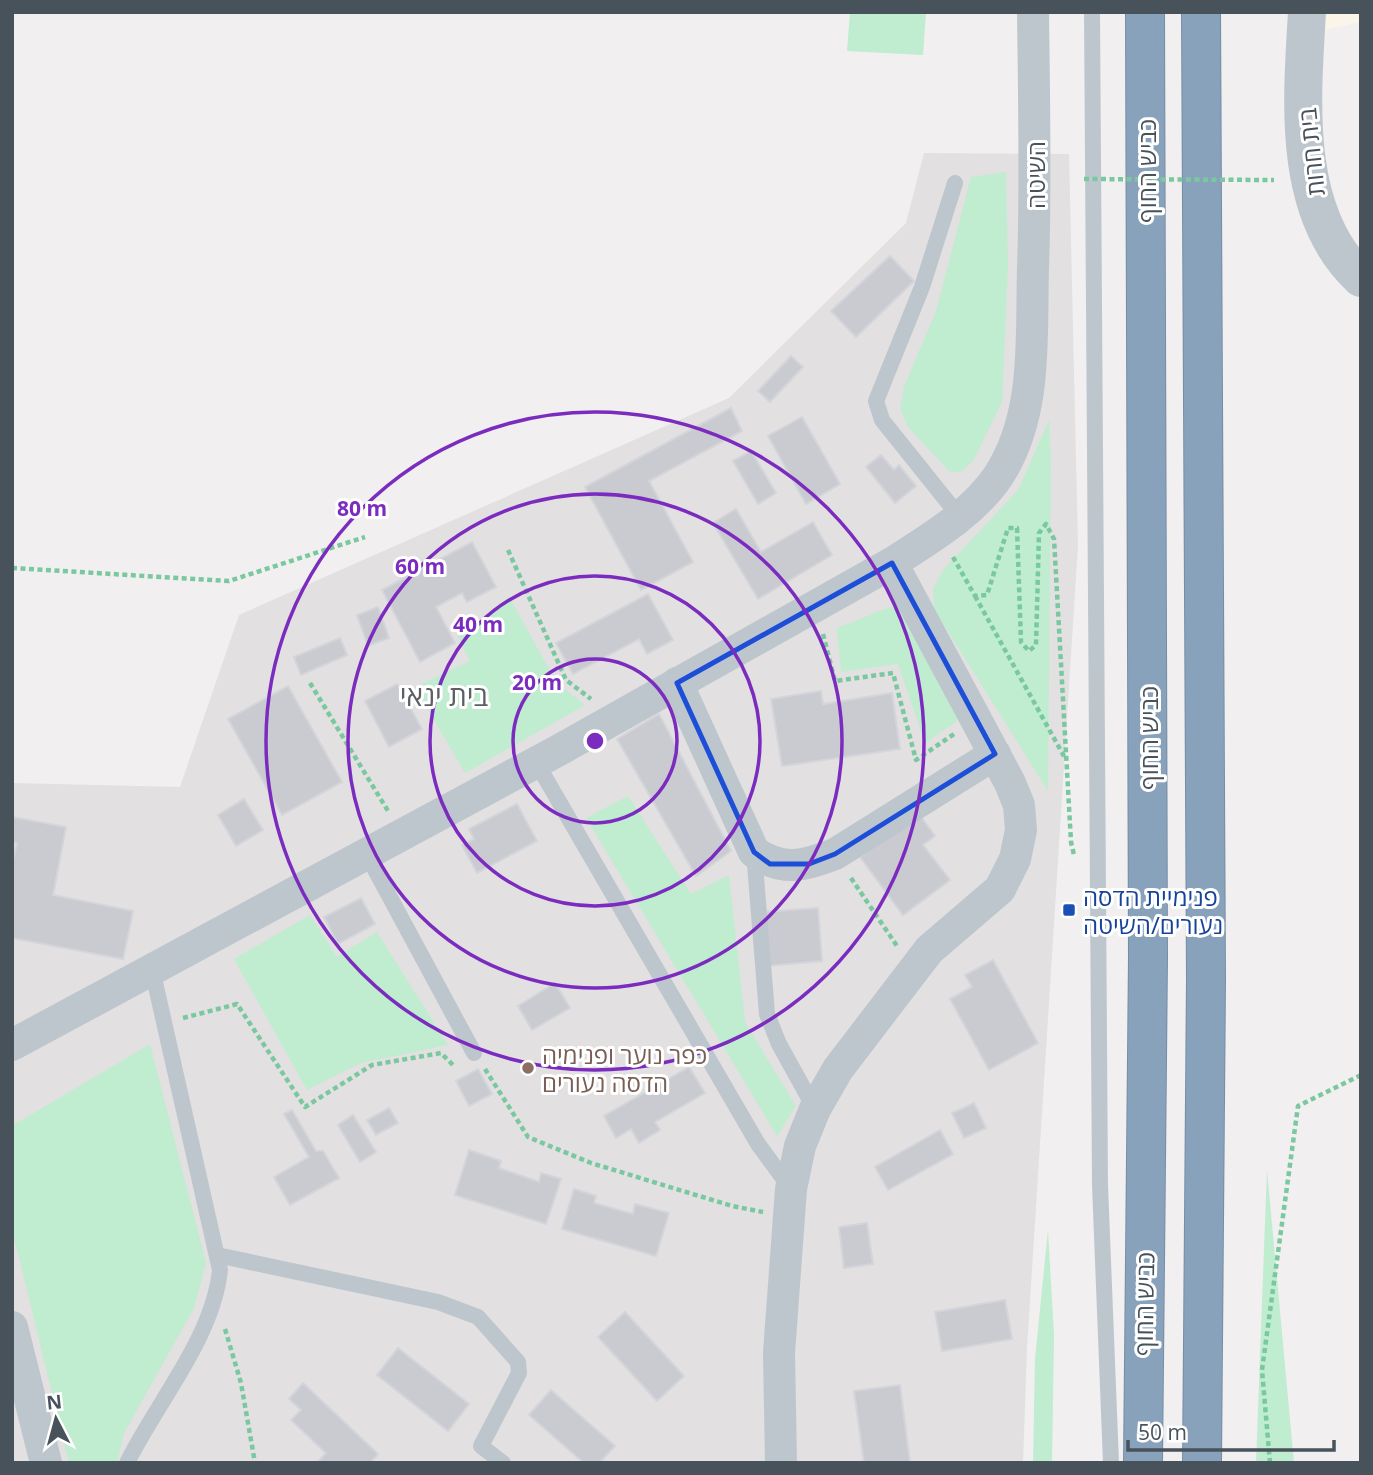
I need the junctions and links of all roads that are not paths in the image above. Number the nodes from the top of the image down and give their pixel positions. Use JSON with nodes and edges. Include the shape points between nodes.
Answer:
{"nodes":[{"id":1,"x":1033,"y":12,"type":"edge"},
{"id":2,"x":1093,"y":12,"type":"edge"},
{"id":3,"x":1145,"y":12,"type":"edge"},
{"id":4,"x":1201,"y":12,"type":"edge"},
{"id":5,"x":1307,"y":12,"type":"edge"},
{"id":6,"x":955,"y":183,"type":"dead end"},
{"id":7,"x":1361,"y":278,"type":"edge"},
{"id":8,"x":949,"y":524,"type":"junction"},
{"id":9,"x":892,"y":564,"type":"junction"},
{"id":10,"x":677,"y":683,"type":"junction"},
{"id":11,"x":995,"y":754,"type":"junction"},
{"id":12,"x":536,"y":762,"type":"junction"},
{"id":13,"x":754,"y":852,"type":"junction"},
{"id":14,"x":366,"y":853,"type":"junction"},
{"id":15,"x":152,"y":969,"type":"junction"},
{"id":16,"x":12,"y":1045,"type":"edge"},
{"id":17,"x":474,"y":1053,"type":"road end"},
{"id":18,"x":815,"y":1109,"type":"junction"},
{"id":19,"x":790,"y":1203,"type":"junction"},
{"id":20,"x":217,"y":1255,"type":"junction"},
{"id":21,"x":12,"y":1327,"type":"edge"},
{"id":22,"x":46,"y":1463,"type":"edge"},
{"id":23,"x":127,"y":1463,"type":"edge"},
{"id":24,"x":503,"y":1463,"type":"edge"},
{"id":25,"x":781,"y":1463,"type":"edge"},
{"id":26,"x":1111,"y":1463,"type":"edge"},
{"id":27,"x":1143,"y":1463,"type":"edge"},
{"id":28,"x":1202,"y":1463,"type":"edge"}],
"edges":[{"from":1,"to":8,"type":"street","name":"השיטה","via":[[1036,184],[1030,389],[1023,424],[997,478]]},
{"from":2,"to":26,"type":"lane","via":[[1100,1185]]},
{"from":3,"to":27,"type":"highway","name":"כביש החוף","via":[[1148,902]]},
{"from":4,"to":28,"type":"highway","via":[[1206,965]]},
{"from":5,"to":7,"type":"street","name":"בית חרות","via":[[1305,129],[1311,182],[1318,213]]},
{"from":6,"to":8,"type":"lane","via":[[922,288],[876,401],[882,420]]},
{"from":8,"to":9,"type":"street","name":"השיטה"},
{"from":9,"to":10,"type":"street","name":"השיטה"},
{"from":9,"to":11,"type":"street"},
{"from":10,"to":12,"type":"street","name":"השיטה"},
{"from":10,"to":13,"type":"street"},
{"from":11,"to":13,"type":"street","via":[[835,854],[792,866],[771,864]]},
{"from":11,"to":18,"type":"street","via":[[1019,805],[1016,859],[1000,889],[945,934],[913,971],[838,1069]]},
{"from":12,"to":14,"type":"street","name":"השיטה"},
{"from":12,"to":19,"type":"lane"},
{"from":13,"to":18,"type":"lane","via":[[767,1014]]},
{"from":14,"to":15,"type":"street","name":"השיטה"},
{"from":14,"to":17,"type":"lane"},
{"from":15,"to":16,"type":"street","name":"השיטה"},
{"from":15,"to":20,"type":"lane"},
{"from":18,"to":19,"type":"street","via":[[800,1146]]},
{"from":19,"to":25,"type":"street","via":[[779,1353]]},
{"from":20,"to":23,"type":"lane","via":[[220,1270],[214,1307]]},
{"from":20,"to":24,"type":"lane","via":[[438,1302],[478,1317],[518,1362],[519,1373],[481,1446]]},
{"from":21,"to":22,"type":"street"}]}
